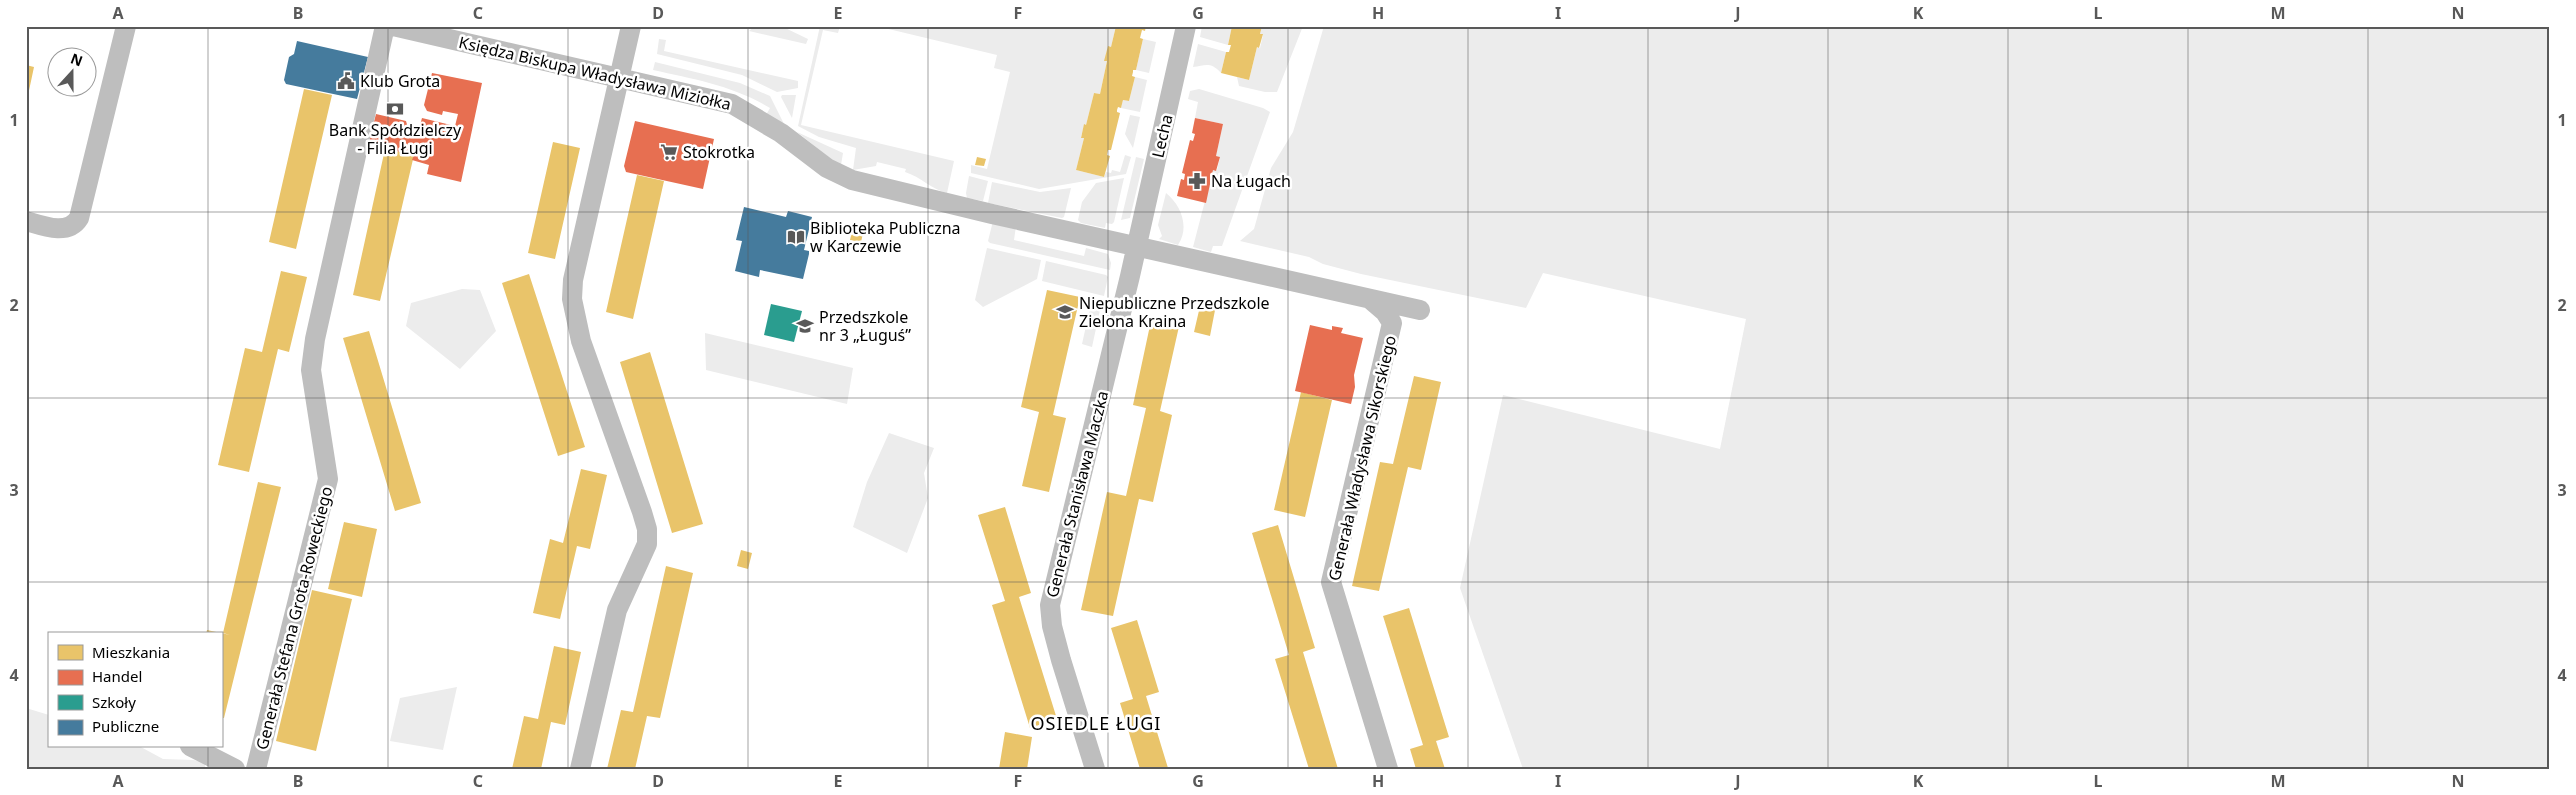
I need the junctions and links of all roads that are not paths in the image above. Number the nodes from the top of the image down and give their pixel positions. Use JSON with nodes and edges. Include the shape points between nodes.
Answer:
{"nodes":[{"id":1,"x":126,"y":26,"type":"edge"},
{"id":2,"x":385,"y":26,"type":"edge"},
{"id":3,"x":631,"y":26,"type":"edge"},
{"id":4,"x":1186,"y":26,"type":"edge"},
{"id":5,"x":404,"y":27,"type":"edge"},
{"id":6,"x":618,"y":78,"type":"junction"},
{"id":7,"x":953,"y":205,"type":"joint"},
{"id":8,"x":31,"y":223,"type":"edge"},
{"id":9,"x":1136,"y":246,"type":"junction"},
{"id":10,"x":1369,"y":299,"type":"junction"},
{"id":11,"x":1420,"y":310,"type":"dead end"},
{"id":12,"x":194,"y":748,"type":"edge"},
{"id":13,"x":235,"y":769,"type":"edge"},
{"id":14,"x":256,"y":769,"type":"edge"},
{"id":15,"x":580,"y":769,"type":"edge"},
{"id":16,"x":1094,"y":769,"type":"edge"},
{"id":17,"x":1388,"y":769,"type":"edge"}],
"edges":[{"from":1,"to":8,"type":"street","via":[[79,218],[66,228]]},
{"from":2,"to":14,"type":"street","name":"Generała Stefana Grota-Roweckiego","via":[[315,339],[311,370],[328,478]]},
{"from":3,"to":6,"type":"street"},
{"from":4,"to":9,"type":"street","name":"Lecha"},
{"from":5,"to":6,"type":"street","name":"Księdza Biskupa Władysława Miziołka"},
{"from":6,"to":7,"type":"street","name":"Księdza Biskupa Władysława Miziołka","via":[[732,104],[771,126],[827,168],[843,176]]},
{"from":6,"to":15,"type":"street","via":[[573,280],[572,299],[580,341],[642,512],[647,544],[617,610]]},
{"from":7,"to":9,"type":"street","name":"Generała Władysława Sikorskiego"},
{"from":9,"to":10,"type":"street","name":"Generała Władysława Sikorskiego"},
{"from":9,"to":16,"type":"street","name":"Generała Stanisława Maczka","via":[[1050,605],[1061,660]]},
{"from":10,"to":11,"type":"street","name":"Generała Władysława Sikorskiego"},
{"from":10,"to":17,"type":"street","name":"Generała Władysława Sikorskiego","via":[[1385,312],[1392,323],[1331,582]]},
{"from":12,"to":13,"type":"street"}]}
